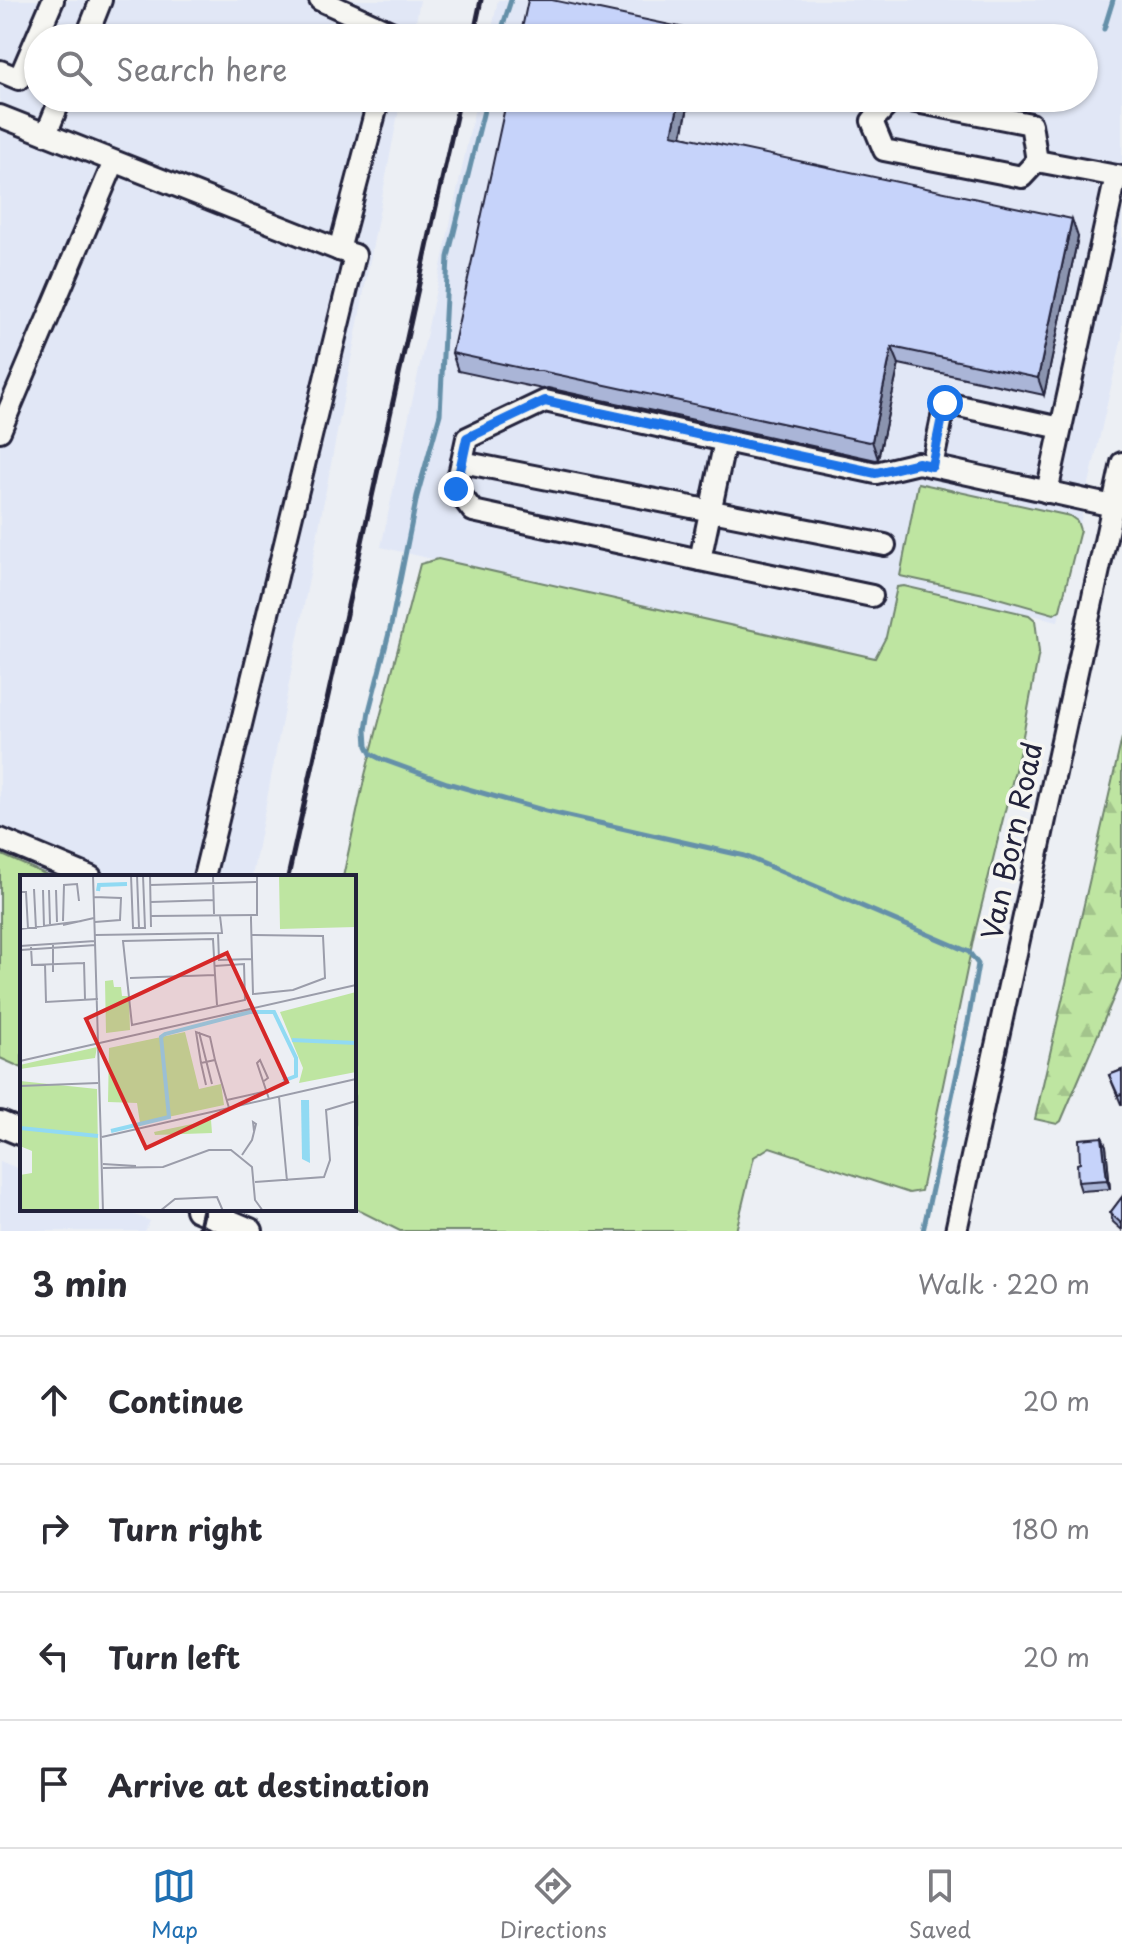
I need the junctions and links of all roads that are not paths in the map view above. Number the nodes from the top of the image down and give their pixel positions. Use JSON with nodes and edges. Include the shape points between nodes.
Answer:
{"nodes":[{"id":1,"x":53,"y":0,"type":"edge"},
{"id":2,"x":101,"y":0,"type":"edge"},
{"id":3,"x":320,"y":0,"type":"edge"},
{"id":4,"x":43,"y":24,"type":"edge"},
{"id":5,"x":92,"y":24,"type":"edge"},
{"id":6,"x":373,"y":24,"type":"edge"},
{"id":7,"x":24,"y":67,"type":"edge"},
{"id":8,"x":0,"y":71,"type":"edge"},
{"id":9,"x":55,"y":112,"type":"edge"},
{"id":10,"x":375,"y":112,"type":"edge"},
{"id":11,"x":881,"y":112,"type":"edge"},
{"id":12,"x":968,"y":112,"type":"edge"},
{"id":13,"x":0,"y":116,"type":"edge"},
{"id":14,"x":46,"y":134,"type":"junction"},
{"id":15,"x":1037,"y":161,"type":"junction"},
{"id":16,"x":114,"y":162,"type":"junction"},
{"id":17,"x":1119,"y":176,"type":"edge"},
{"id":18,"x":339,"y":250,"type":"junction"},
{"id":19,"x":1061,"y":428,"type":"junction"},
{"id":20,"x":0,"y":431,"type":"edge"},
{"id":21,"x":725,"y":441,"type":"junction"},
{"id":22,"x":462,"y":462,"type":"junction"},
{"id":23,"x":1122,"y":463,"type":"edge"},
{"id":24,"x":932,"y":466,"type":"junction"},
{"id":25,"x":1047,"y":492,"type":"junction"},
{"id":26,"x":1113,"y":506,"type":"junction"},
{"id":27,"x":711,"y":512,"type":"junction"},
{"id":28,"x":885,"y":545,"type":"dead end"},
{"id":29,"x":700,"y":560,"type":"junction"},
{"id":30,"x":872,"y":596,"type":"dead end"},
{"id":31,"x":0,"y":839,"type":"edge"},
{"id":32,"x":86,"y":875,"type":"edge"},
{"id":33,"x":204,"y":875,"type":"edge"},
{"id":34,"x":0,"y":1124,"type":"edge"},
{"id":35,"x":20,"y":1132,"type":"edge"},
{"id":36,"x":203,"y":1211,"type":"edge"},
{"id":37,"x":250,"y":1231,"type":"edge"},
{"id":38,"x":956,"y":1231,"type":"edge"}],
"edges":[{"from":1,"to":4,"type":"street"},
{"from":2,"to":5,"type":"street"},
{"from":3,"to":6,"type":"street"},
{"from":7,"to":8,"type":"street","via":[[19,79]]},
{"from":9,"to":14,"type":"street"},
{"from":10,"to":18,"type":"street"},
{"from":11,"to":15,"type":"street","via":[[872,121],[884,150],[1022,177]]},
{"from":12,"to":15,"type":"street","via":[[1031,124]]},
{"from":13,"to":14,"type":"street"},
{"from":14,"to":16,"type":"street"},
{"from":15,"to":17,"type":"street"},
{"from":16,"to":18,"type":"street"},
{"from":16,"to":20,"type":"street"},
{"from":17,"to":19,"type":"street"},
{"from":18,"to":33,"type":"street","via":[[355,255]]},
{"from":19,"to":24,"type":"street","via":[[945,403]]},
{"from":19,"to":25,"type":"street"},
{"from":21,"to":22,"type":"street","via":[[545,401],[467,438]]},
{"from":21,"to":24,"type":"street","via":[[876,473],[918,463]]},
{"from":21,"to":27,"type":"street"},
{"from":22,"to":27,"type":"street"},
{"from":22,"to":29,"type":"street","via":[[456,489],[473,511]]},
{"from":23,"to":26,"type":"street","name":"Van Born Road"},
{"from":24,"to":25,"type":"street"},
{"from":25,"to":26,"type":"street"},
{"from":26,"to":38,"type":"street","name":"Van Born Road"},
{"from":27,"to":28,"type":"street"},
{"from":27,"to":29,"type":"street"},
{"from":29,"to":30,"type":"street"},
{"from":31,"to":32,"type":"street"},
{"from":34,"to":35,"type":"main road"},
{"from":36,"to":37,"type":"main road"}]}
